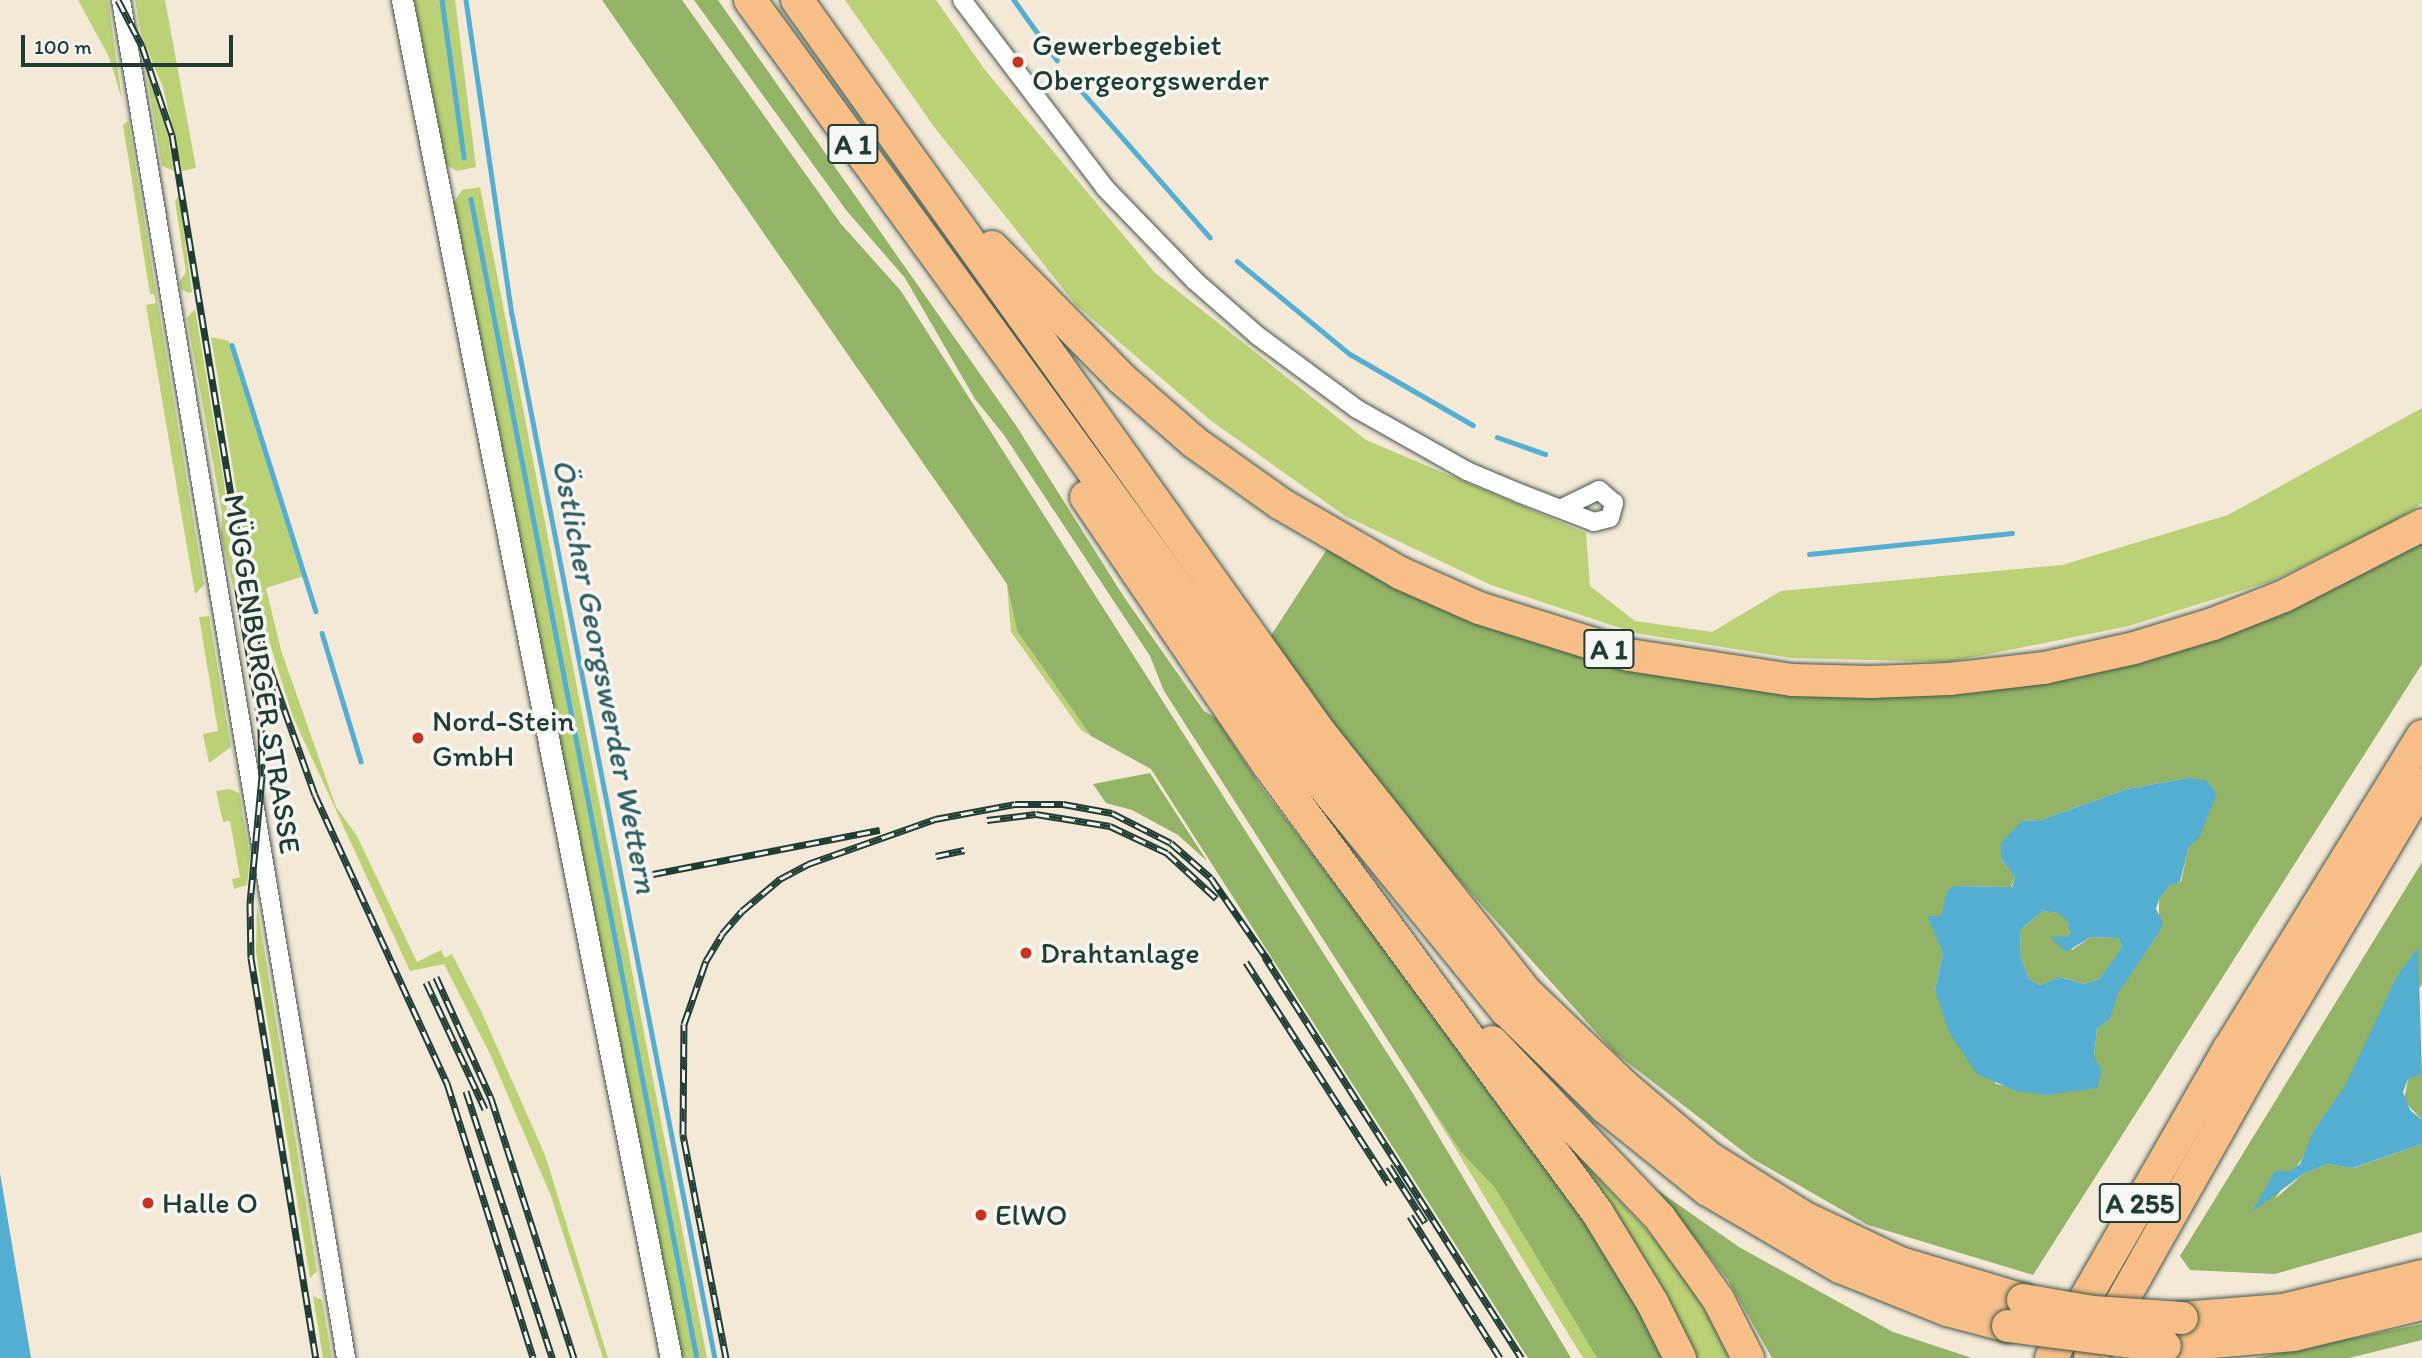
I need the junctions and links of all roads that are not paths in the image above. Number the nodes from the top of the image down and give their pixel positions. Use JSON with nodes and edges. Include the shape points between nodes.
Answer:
{"nodes":[{"id":1,"x":121,"y":0,"type":"edge"},
{"id":2,"x":402,"y":0,"type":"edge"},
{"id":3,"x":750,"y":0,"type":"edge"},
{"id":4,"x":797,"y":0,"type":"edge"},
{"id":5,"x":962,"y":0,"type":"edge"},
{"id":6,"x":926,"y":178,"type":"junction"},
{"id":7,"x":956,"y":288,"type":"junction"},
{"id":8,"x":1560,"y":509,"type":"dead end"},
{"id":9,"x":2422,"y":525,"type":"edge"},
{"id":10,"x":2422,"y":736,"type":"edge"},
{"id":11,"x":2422,"y":785,"type":"edge"},
{"id":12,"x":2422,"y":814,"type":"edge"},
{"id":13,"x":2377,"y":863,"type":"junction"},
{"id":14,"x":1409,"y":955,"type":"junction"},
{"id":15,"x":2422,"y":1276,"type":"edge"},
{"id":16,"x":2422,"y":1304,"type":"edge"},
{"id":17,"x":2015,"y":1313,"type":"junction"},
{"id":18,"x":346,"y":1358,"type":"edge"},
{"id":19,"x":671,"y":1358,"type":"edge"},
{"id":20,"x":1680,"y":1358,"type":"edge"},
{"id":21,"x":1748,"y":1358,"type":"edge"},
{"id":22,"x":2052,"y":1358,"type":"edge"},
{"id":23,"x":2090,"y":1358,"type":"edge"}],
"edges":[{"from":1,"to":18,"type":"street","name":"MÜGGENBURGER STRASSE"},
{"from":2,"to":19,"type":"street"},
{"from":3,"to":7,"type":"highway","number":"A 1"},
{"from":4,"to":6,"type":"highway","number":"A 1"},
{"from":5,"to":8,"type":"street","via":[[1105,188],[1194,280],[1258,336],[1357,409],[1410,440],[1467,471]]},
{"from":6,"to":9,"type":"highway","number":"A 1","via":[[1122,378],[1194,442],[1280,504],[1400,573],[1479,608],[1629,655],[1792,680],[1949,679],[2044,667],[2134,648],[2213,624],[2284,596]]},
{"from":6,"to":17,"type":"highway","via":[[1319,731],[1525,991],[1624,1086],[1708,1157],[1805,1218]]},
{"from":7,"to":14,"type":"highway","via":[[1183,643]]},
{"from":7,"to":17,"type":"highway","number":"A 1","via":[[1383,863],[1469,968],[1554,1059],[1655,1150],[1793,1243],[1888,1288]]},
{"from":10,"to":22,"type":"highway","number":"A 255","via":[[2229,1049]]},
{"from":11,"to":13,"type":"highway","number":"A 255"},
{"from":12,"to":13,"type":"highway"},
{"from":13,"to":23,"type":"highway","number":"A 255","via":[[2257,1062]]},
{"from":14,"to":20,"type":"highway","via":[[1597,1213],[1652,1302]]},
{"from":14,"to":21,"type":"highway","via":[[1660,1218],[1717,1299]]},
{"from":15,"to":17,"type":"highway","bridge":true,"via":[[2283,1310],[2182,1318]]},
{"from":16,"to":17,"type":"highway","number":"A 1","bridge":true,"via":[[2294,1335],[2165,1346]]}]}
